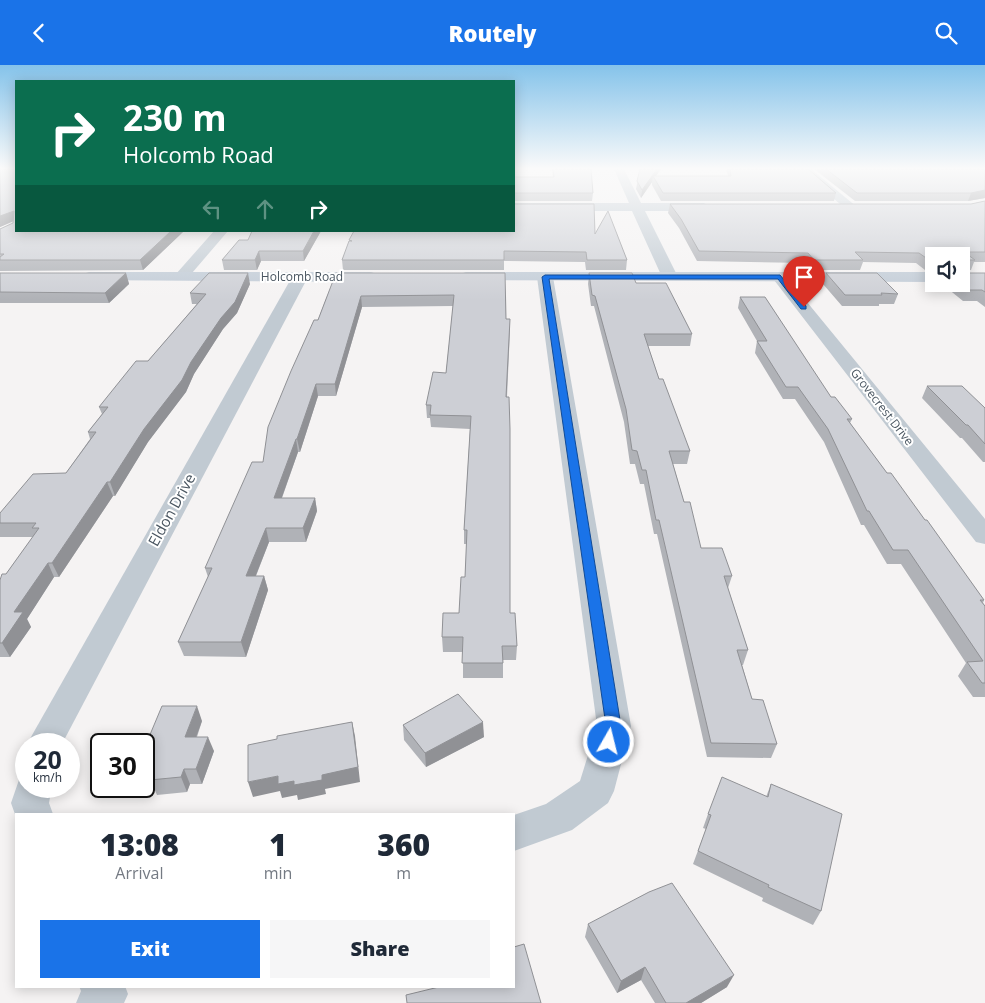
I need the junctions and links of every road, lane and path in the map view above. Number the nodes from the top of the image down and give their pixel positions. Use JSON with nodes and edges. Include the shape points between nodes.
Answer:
{"nodes":[{"id":1,"x":639,"y":213,"type":"edge"},
{"id":2,"x":220,"y":232,"type":"edge"},
{"id":3,"x":78,"y":277,"type":"edge"},
{"id":4,"x":181,"y":277,"type":"junction"},
{"id":5,"x":300,"y":277,"type":"junction"},
{"id":6,"x":389,"y":277,"type":"edge"},
{"id":7,"x":448,"y":277,"type":"edge"},
{"id":8,"x":545,"y":277,"type":"junction"},
{"id":9,"x":670,"y":277,"type":"junction"},
{"id":10,"x":780,"y":277,"type":"junction"},
{"id":11,"x":925,"y":277,"type":"edge"},
{"id":12,"x":985,"y":536,"type":"edge"},
{"id":13,"x":50,"y":733,"type":"edge"},
{"id":14,"x":31,"y":798,"type":"edge"},
{"id":15,"x":34,"y":813,"type":"edge"},
{"id":16,"x":515,"y":833,"type":"edge"}],
"edges":[{"from":1,"to":9,"type":"street"},
{"from":2,"to":4,"type":"street"},
{"from":3,"to":4,"type":"street","name":"Holcomb Road"},
{"from":4,"to":5,"type":"street","name":"Holcomb Road"},
{"from":5,"to":6,"type":"street","name":"Holcomb Road"},
{"from":5,"to":13,"type":"street","name":"Eldon Drive"},
{"from":7,"to":8,"type":"street"},
{"from":8,"to":9,"type":"street"},
{"from":8,"to":16,"type":"street","via":[[614,726],[595,791],[558,818]]},
{"from":9,"to":10,"type":"street"},
{"from":10,"to":11,"type":"street"},
{"from":10,"to":12,"type":"street","name":"Grovecrest Drive"},
{"from":14,"to":15,"type":"street"}]}
